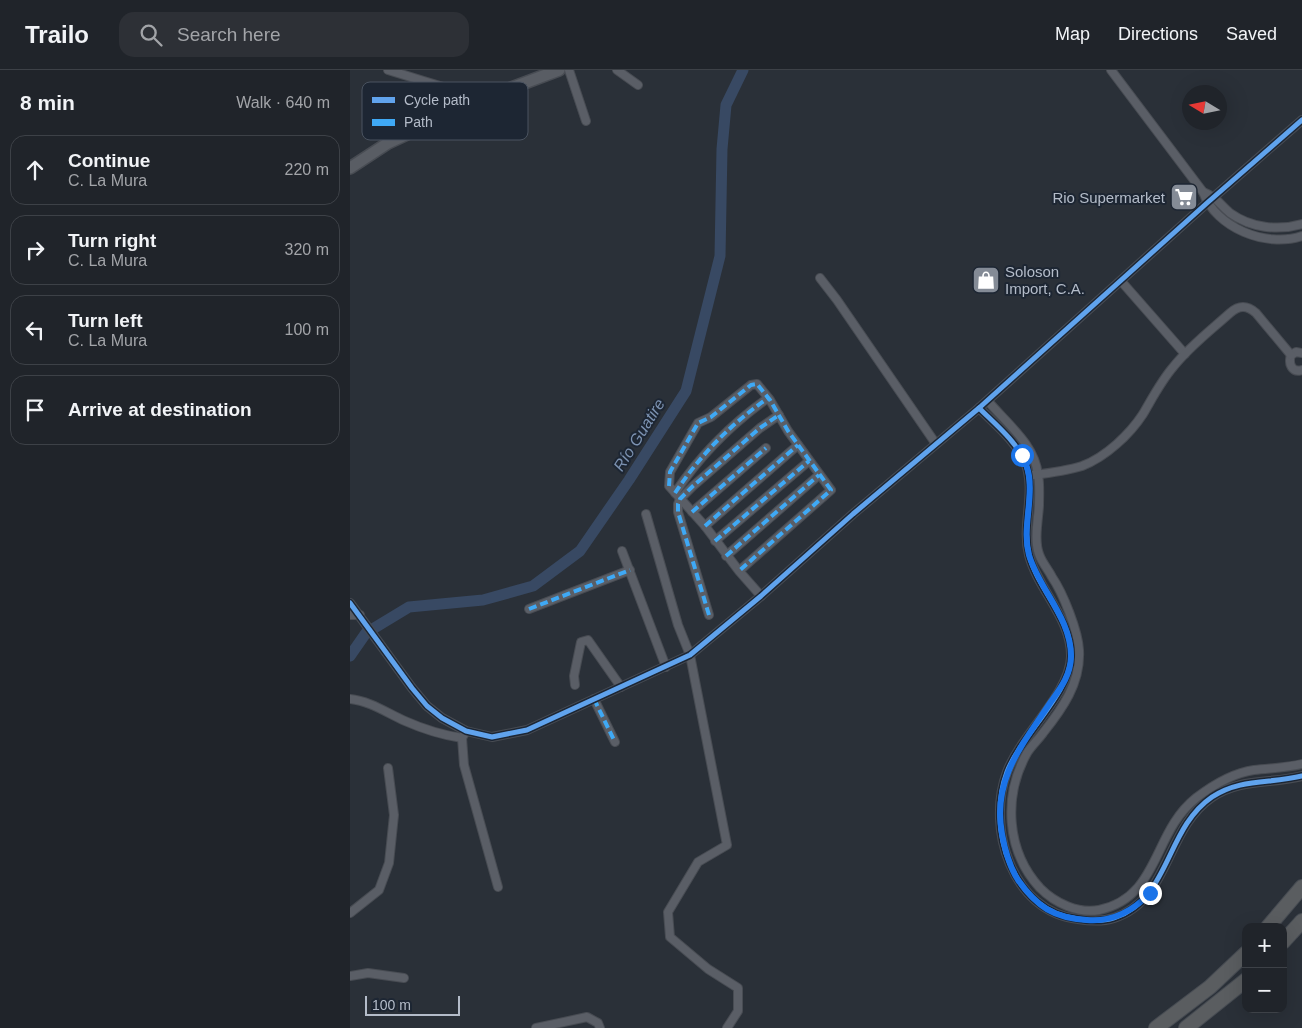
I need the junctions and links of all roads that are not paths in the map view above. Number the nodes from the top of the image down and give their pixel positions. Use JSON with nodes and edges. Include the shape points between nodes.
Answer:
{"nodes":[{"id":1,"x":388,"y":70,"type":"edge"},
{"id":2,"x":559,"y":70,"type":"edge"},
{"id":3,"x":569,"y":70,"type":"edge"},
{"id":4,"x":617,"y":70,"type":"edge"},
{"id":5,"x":1112,"y":70,"type":"edge"},
{"id":6,"x":427,"y":82,"type":"edge"},
{"id":7,"x":527,"y":82,"type":"edge"},
{"id":8,"x":638,"y":84,"type":"dead end"},
{"id":9,"x":1302,"y":120,"type":"edge"},
{"id":10,"x":586,"y":121,"type":"dead end"},
{"id":11,"x":394,"y":140,"type":"edge"},
{"id":12,"x":350,"y":168,"type":"edge"},
{"id":13,"x":1202,"y":192,"type":"junction"},
{"id":14,"x":1214,"y":197,"type":"junction"},
{"id":15,"x":1207,"y":203,"type":"junction"},
{"id":16,"x":1302,"y":224,"type":"edge"},
{"id":17,"x":1302,"y":236,"type":"edge"},
{"id":18,"x":820,"y":278,"type":"dead end"},
{"id":19,"x":1121,"y":281,"type":"junction"},
{"id":20,"x":1302,"y":353,"type":"edge"},
{"id":21,"x":1185,"y":354,"type":"junction"},
{"id":22,"x":1291,"y":355,"type":"junction"},
{"id":23,"x":1302,"y":370,"type":"edge"},
{"id":24,"x":768,"y":398,"type":"junction"},
{"id":25,"x":988,"y":401,"type":"junction"},
{"id":26,"x":979,"y":408,"type":"junction"},
{"id":27,"x":778,"y":415,"type":"junction"},
{"id":28,"x":936,"y":444,"type":"junction"},
{"id":29,"x":798,"y":445,"type":"junction"},
{"id":30,"x":766,"y":448,"type":"dead end"},
{"id":31,"x":809,"y":461,"type":"junction"},
{"id":32,"x":1038,"y":474,"type":"junction"},
{"id":33,"x":819,"y":475,"type":"junction"},
{"id":34,"x":1029,"y":475,"type":"junction"},
{"id":35,"x":677,"y":496,"type":"junction"},
{"id":36,"x":692,"y":512,"type":"junction"},
{"id":37,"x":646,"y":514,"type":"dead end"},
{"id":38,"x":705,"y":526,"type":"junction"},
{"id":39,"x":715,"y":541,"type":"junction"},
{"id":40,"x":622,"y":551,"type":"dead end"},
{"id":41,"x":726,"y":556,"type":"junction"},
{"id":42,"x":630,"y":570,"type":"junction"},
{"id":43,"x":739,"y":571,"type":"junction"},
{"id":44,"x":761,"y":596,"type":"junction"},
{"id":45,"x":350,"y":603,"type":"edge"},
{"id":46,"x":529,"y":609,"type":"dead end"},
{"id":47,"x":350,"y":615,"type":"edge"},
{"id":48,"x":360,"y":615,"type":"junction"},
{"id":49,"x":709,"y":615,"type":"dead end"},
{"id":50,"x":690,"y":655,"type":"junction"},
{"id":51,"x":666,"y":667,"type":"junction"},
{"id":52,"x":575,"y":685,"type":"dead end"},
{"id":53,"x":621,"y":687,"type":"junction"},
{"id":54,"x":350,"y":699,"type":"edge"},
{"id":55,"x":594,"y":699,"type":"junction"},
{"id":56,"x":464,"y":735,"type":"junction"},
{"id":57,"x":615,"y":742,"type":"dead end"},
{"id":58,"x":1302,"y":764,"type":"edge"},
{"id":59,"x":388,"y":768,"type":"dead end"},
{"id":60,"x":1302,"y":776,"type":"edge"},
{"id":61,"x":498,"y":887,"type":"dead end"},
{"id":62,"x":1302,"y":887,"type":"edge"},
{"id":63,"x":350,"y":913,"type":"edge"},
{"id":64,"x":1302,"y":921,"type":"edge"},
{"id":65,"x":1271,"y":923,"type":"edge"},
{"id":66,"x":1287,"y":938,"type":"edge"},
{"id":67,"x":1242,"y":957,"type":"edge"},
{"id":68,"x":350,"y":976,"type":"edge"},
{"id":69,"x":404,"y":978,"type":"dead end"},
{"id":70,"x":1242,"y":983,"type":"edge"},
{"id":71,"x":536,"y":1028,"type":"edge"},
{"id":72,"x":600,"y":1028,"type":"edge"},
{"id":73,"x":727,"y":1028,"type":"edge"},
{"id":74,"x":1156,"y":1028,"type":"edge"},
{"id":75,"x":1186,"y":1028,"type":"edge"}],
"edges":[{"from":1,"to":6,"type":"street"},
{"from":2,"to":7,"type":"main road"},
{"from":3,"to":10,"type":"street"},
{"from":4,"to":8,"type":"street"},
{"from":5,"to":13,"type":"street"},
{"from":9,"to":14,"type":"street"},
{"from":11,"to":12,"type":"main road"},
{"from":13,"to":14,"type":"street"},
{"from":13,"to":15,"type":"street"},
{"from":14,"to":15,"type":"street"},
{"from":14,"to":16,"type":"street","via":[[1231,213],[1253,225],[1275,228]]},
{"from":15,"to":17,"type":"street","via":[[1226,222],[1248,233],[1274,239]]},
{"from":15,"to":19,"type":"street"},
{"from":18,"to":28,"type":"street"},
{"from":19,"to":21,"type":"street"},
{"from":19,"to":25,"type":"street"},
{"from":20,"to":22,"type":"street"},
{"from":21,"to":22,"type":"street","via":[[1230,313],[1244,306],[1256,312]]},
{"from":21,"to":32,"type":"street","via":[[1157,388],[1142,415],[1117,443],[1083,466]]},
{"from":22,"to":23,"type":"street","via":[[1290,366],[1294,370]]},
{"from":24,"to":27,"type":"street"},
{"from":24,"to":35,"type":"street","via":[[709,447],[687,475]]},
{"from":24,"to":35,"type":"street","via":[[757,384],[750,384],[711,417],[698,423],[670,472],[669,486]]},
{"from":25,"to":26,"type":"street"},
{"from":25,"to":32,"type":"street","via":[[1020,436],[1034,458]]},
{"from":26,"to":28,"type":"street"},
{"from":26,"to":34,"type":"street","via":[[1022,455]]},
{"from":27,"to":29,"type":"street"},
{"from":27,"to":35,"type":"street"},
{"from":28,"to":44,"type":"street"},
{"from":29,"to":31,"type":"street"},
{"from":29,"to":38,"type":"street"},
{"from":30,"to":36,"type":"street"},
{"from":31,"to":33,"type":"street"},
{"from":31,"to":39,"type":"street"},
{"from":32,"to":34,"type":"street"},
{"from":32,"to":58,"type":"street","via":[[1038,549],[1067,609],[1077,638],[1079,665],[1067,700],[1028,751],[1015,781],[1011,819],[1017,850],[1031,878],[1050,897],[1072,908],[1097,911],[1112,906],[1136,892],[1170,827],[1193,800],[1235,775]]},
{"from":33,"to":41,"type":"street"},
{"from":33,"to":43,"type":"street","via":[[831,490]]},
{"from":34,"to":60,"type":"street","via":[[1028,553],[1066,630],[1071,653],[1068,675],[1014,756],[1000,800],[1007,856],[1028,894],[1060,916],[1098,921],[1113,918],[1139,904],[1150,893],[1186,824],[1212,798],[1237,785]]},
{"from":35,"to":36,"type":"street"},
{"from":35,"to":49,"type":"street","via":[[678,512]]},
{"from":36,"to":38,"type":"street"},
{"from":37,"to":50,"type":"street","via":[[678,625]]},
{"from":38,"to":39,"type":"street"},
{"from":39,"to":41,"type":"street"},
{"from":40,"to":42,"type":"street"},
{"from":41,"to":43,"type":"street"},
{"from":42,"to":46,"type":"street"},
{"from":42,"to":51,"type":"street"},
{"from":43,"to":44,"type":"street"},
{"from":44,"to":50,"type":"street"},
{"from":45,"to":48,"type":"street"},
{"from":47,"to":48,"type":"street"},
{"from":48,"to":56,"type":"street","via":[[427,706]]},
{"from":50,"to":51,"type":"street"},
{"from":50,"to":73,"type":"street","via":[[727,844],[698,862],[668,912],[670,937],[708,969],[738,988],[738,1011]]},
{"from":51,"to":53,"type":"street"},
{"from":52,"to":53,"type":"street","via":[[581,642],[588,640]]},
{"from":53,"to":55,"type":"street"},
{"from":54,"to":56,"type":"street","via":[[370,704],[432,731]]},
{"from":55,"to":56,"type":"street","via":[[527,730],[492,737]]},
{"from":55,"to":57,"type":"street"},
{"from":56,"to":61,"type":"street","via":[[464,765]]},
{"from":59,"to":63,"type":"street","via":[[394,815],[389,863],[379,890]]},
{"from":62,"to":65,"type":"highway"},
{"from":64,"to":66,"type":"highway"},
{"from":67,"to":74,"type":"highway","via":[[1210,988]]},
{"from":68,"to":69,"type":"street","via":[[368,973]]},
{"from":70,"to":75,"type":"highway"},
{"from":71,"to":72,"type":"street","via":[[587,1017],[598,1023]]}]}
